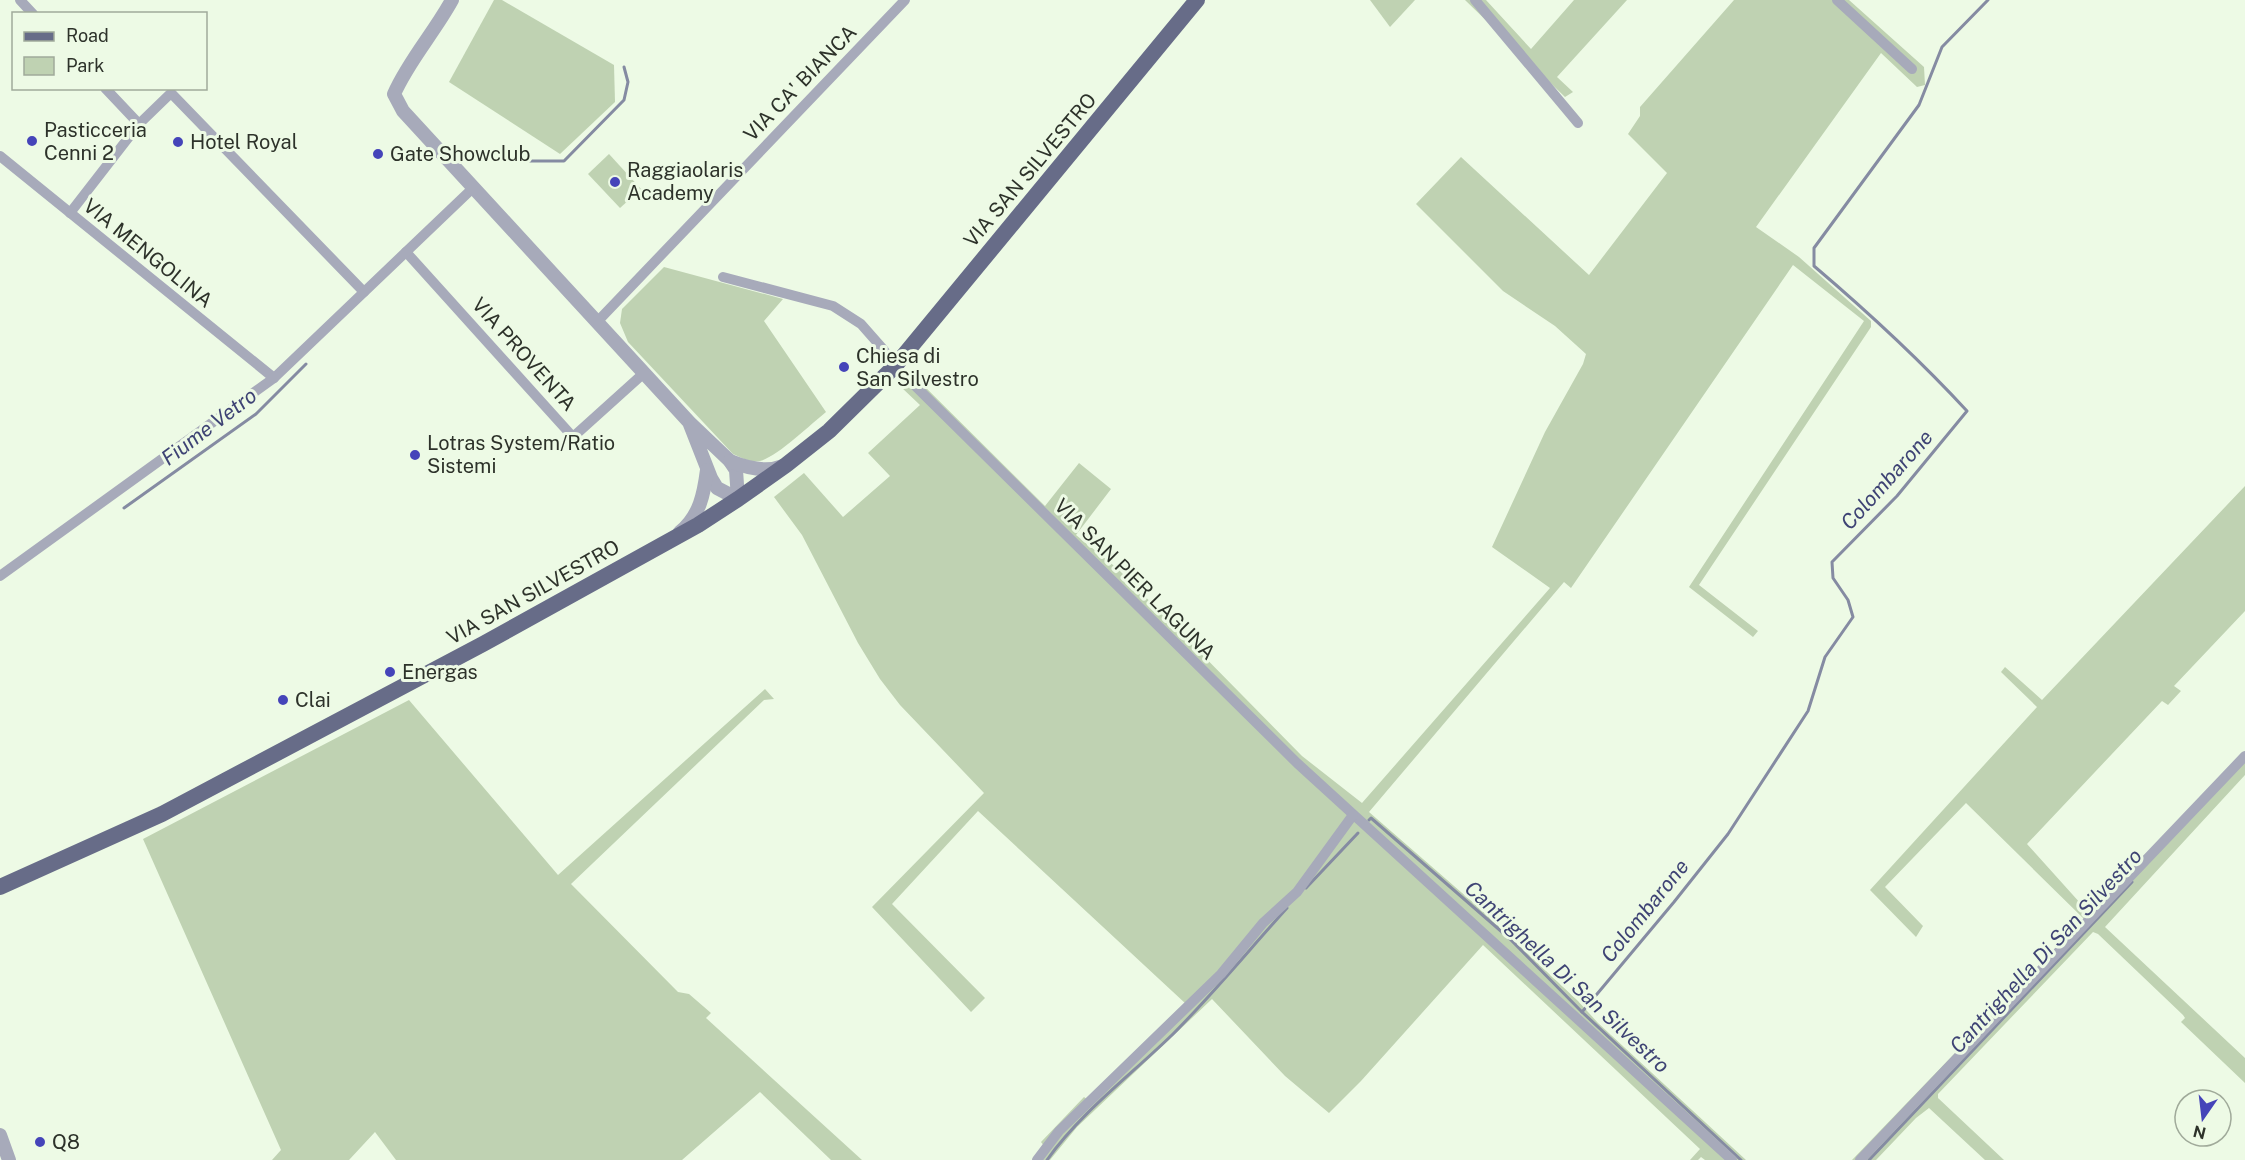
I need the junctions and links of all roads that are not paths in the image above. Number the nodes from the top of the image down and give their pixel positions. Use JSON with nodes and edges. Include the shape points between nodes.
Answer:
{"nodes":[{"id":1,"x":20,"y":0,"type":"edge"},
{"id":2,"x":452,"y":0,"type":"edge"},
{"id":3,"x":905,"y":0,"type":"edge"},
{"id":4,"x":1197,"y":0,"type":"edge"},
{"id":5,"x":1474,"y":0,"type":"edge"},
{"id":6,"x":1837,"y":0,"type":"edge"},
{"id":7,"x":31,"y":12,"type":"edge"},
{"id":8,"x":1912,"y":69,"type":"dead end"},
{"id":9,"x":107,"y":90,"type":"edge"},
{"id":10,"x":1578,"y":123,"type":"dead end"},
{"id":11,"x":139,"y":124,"type":"junction"},
{"id":12,"x":0,"y":156,"type":"edge"},
{"id":13,"x":474,"y":187,"type":"junction"},
{"id":14,"x":70,"y":213,"type":"junction"},
{"id":15,"x":406,"y":252,"type":"junction"},
{"id":16,"x":723,"y":277,"type":"dead end"},
{"id":17,"x":364,"y":292,"type":"junction"},
{"id":18,"x":597,"y":322,"type":"junction"},
{"id":19,"x":895,"y":366,"type":"junction"},
{"id":20,"x":644,"y":373,"type":"junction"},
{"id":21,"x":274,"y":378,"type":"junction"},
{"id":22,"x":689,"y":422,"type":"junction"},
{"id":23,"x":730,"y":461,"type":"junction"},
{"id":24,"x":786,"y":465,"type":"junction"},
{"id":25,"x":706,"y":470,"type":"junction"},
{"id":26,"x":738,"y":500,"type":"junction"},
{"id":27,"x":670,"y":540,"type":"junction"},
{"id":28,"x":0,"y":576,"type":"edge"},
{"id":29,"x":2245,"y":756,"type":"edge"},
{"id":30,"x":1353,"y":815,"type":"junction"},
{"id":31,"x":0,"y":887,"type":"edge"},
{"id":32,"x":0,"y":1135,"type":"edge"},
{"id":33,"x":9,"y":1160,"type":"edge"},
{"id":34,"x":1037,"y":1160,"type":"edge"},
{"id":35,"x":1732,"y":1160,"type":"edge"},
{"id":36,"x":1860,"y":1160,"type":"edge"}],
"edges":[{"from":1,"to":7,"type":"street"},
{"from":2,"to":13,"type":"street","via":[[403,73],[394,94],[403,111]]},
{"from":3,"to":18,"type":"street","name":"VIA CA' BIANCA"},
{"from":4,"to":19,"type":"main road","name":"VIA SAN SILVESTRO"},
{"from":5,"to":10,"type":"street"},
{"from":6,"to":8,"type":"street"},
{"from":9,"to":11,"type":"street"},
{"from":11,"to":14,"type":"street"},
{"from":11,"to":17,"type":"street","via":[[171,93]]},
{"from":12,"to":14,"type":"street","name":"VIA MENGOLINA"},
{"from":13,"to":15,"type":"street"},
{"from":13,"to":18,"type":"street"},
{"from":14,"to":21,"type":"street","name":"VIA MENGOLINA"},
{"from":15,"to":17,"type":"street"},
{"from":15,"to":20,"type":"street","name":"VIA PROVENTA","via":[[573,437]]},
{"from":16,"to":19,"type":"street","via":[[833,306],[861,324]]},
{"from":17,"to":21,"type":"street"},
{"from":18,"to":20,"type":"street"},
{"from":19,"to":24,"type":"main road","name":"VIA SAN SILVESTRO","via":[[829,431]]},
{"from":19,"to":30,"type":"street","name":"VIA SAN PIER LAGUNA"},
{"from":20,"to":22,"type":"street"},
{"from":21,"to":28,"type":"street"},
{"from":22,"to":23,"type":"street"},
{"from":22,"to":25,"type":"street"},
{"from":23,"to":24,"type":"street","via":[[754,468]]},
{"from":23,"to":26,"type":"street","via":[[736,471]]},
{"from":24,"to":26,"type":"main road","name":"VIA SAN SILVESTRO"},
{"from":25,"to":26,"type":"street","via":[[717,488]]},
{"from":25,"to":27,"type":"street","via":[[698,511],[687,527]]},
{"from":26,"to":27,"type":"main road","name":"VIA SAN SILVESTRO"},
{"from":27,"to":31,"type":"main road","name":"VIA SAN SILVESTRO","via":[[162,814]]},
{"from":29,"to":36,"type":"street"},
{"from":30,"to":34,"type":"street","via":[[1297,892],[1263,923],[1221,974],[1059,1131]]},
{"from":30,"to":35,"type":"street","name":"VIA SAN PIER LAGUNA"},
{"from":32,"to":33,"type":"street"}]}
